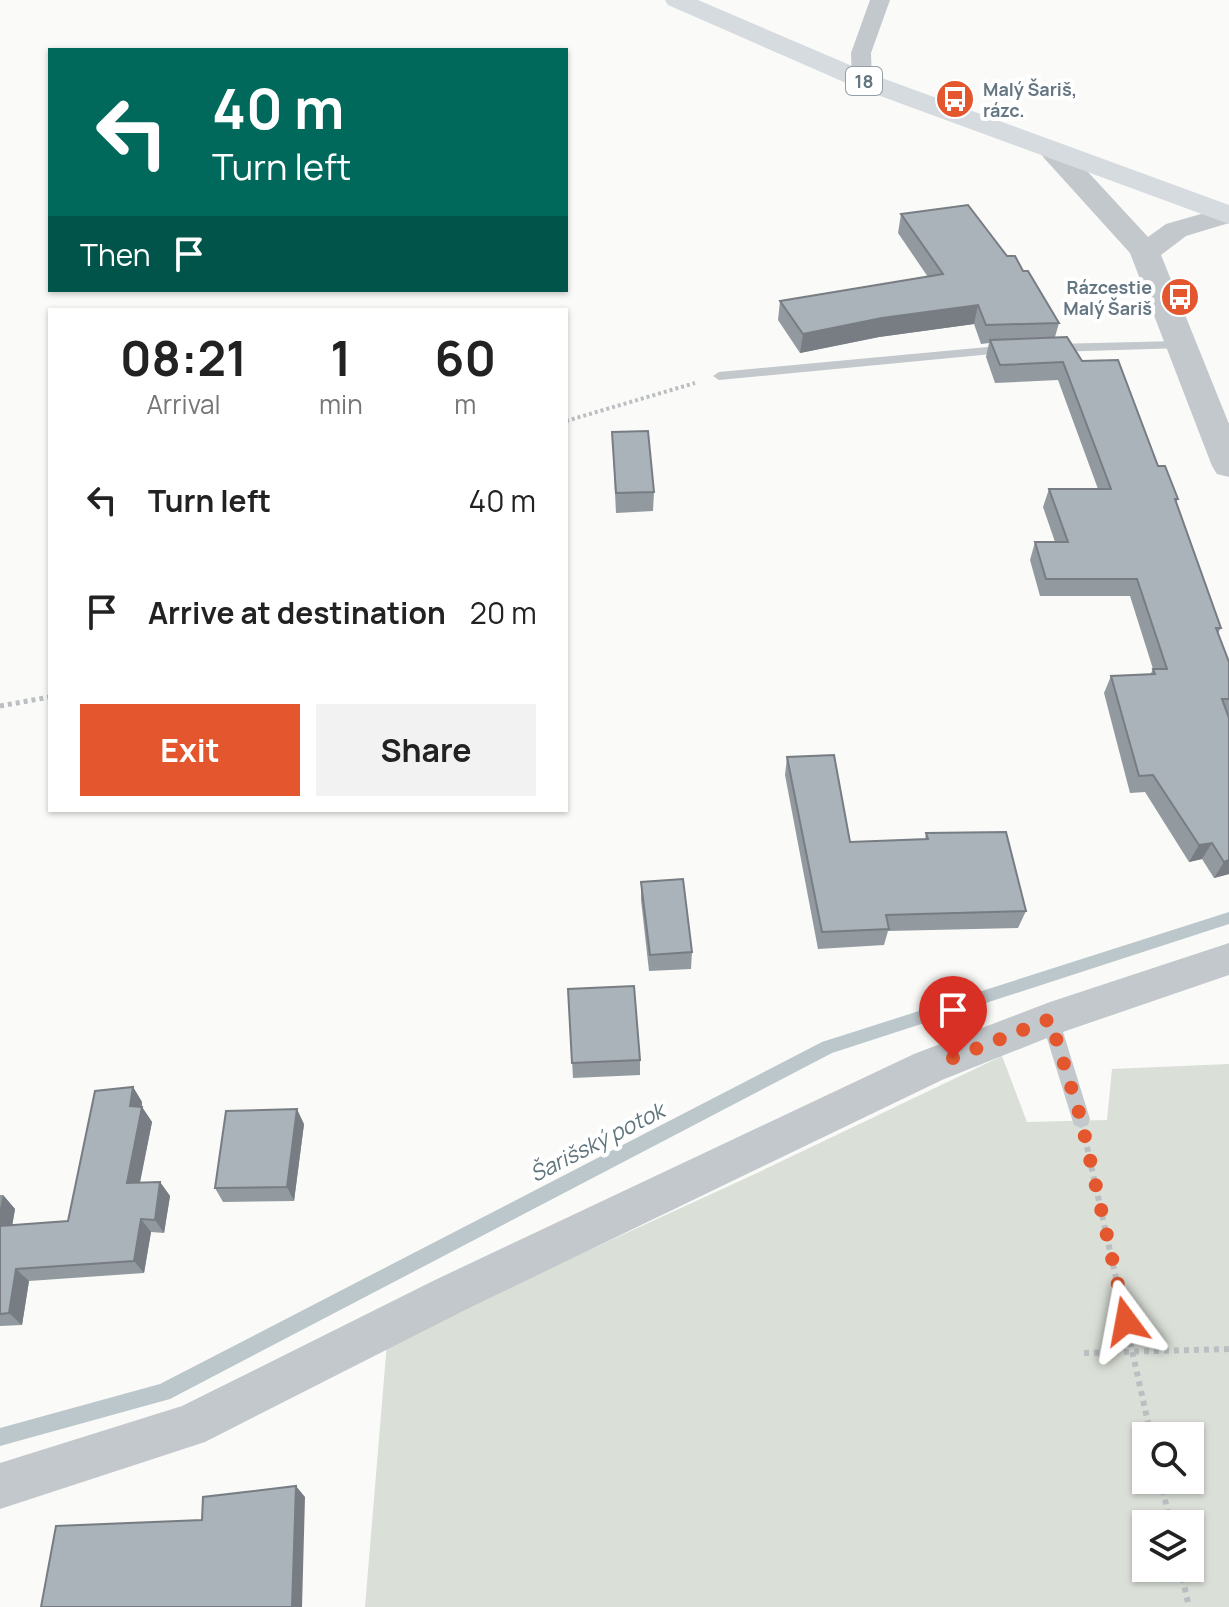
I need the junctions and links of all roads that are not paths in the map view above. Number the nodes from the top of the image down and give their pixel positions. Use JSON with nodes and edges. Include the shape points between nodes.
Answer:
{"nodes":[{"id":1,"x":677,"y":0,"type":"edge"},
{"id":2,"x":880,"y":0,"type":"edge"},
{"id":3,"x":862,"y":80,"type":"junction"},
{"id":4,"x":1054,"y":152,"type":"junction"},
{"id":5,"x":1228,"y":215,"type":"edge"},
{"id":6,"x":1145,"y":253,"type":"junction"},
{"id":7,"x":1179,"y":345,"type":"junction"},
{"id":8,"x":1029,"y":349,"type":"edge"},
{"id":9,"x":1044,"y":349,"type":"edge"},
{"id":10,"x":719,"y":376,"type":"road end"},
{"id":11,"x":1229,"y":466,"type":"edge"},
{"id":12,"x":1229,"y":959,"type":"edge"},
{"id":13,"x":1050,"y":1019,"type":"junction"},
{"id":14,"x":1081,"y":1119,"type":"road end"},
{"id":15,"x":0,"y":1486,"type":"edge"}],
"edges":[{"from":1,"to":3,"type":"main road","number":"18"},
{"from":2,"to":3,"type":"street","via":[[861,53]]},
{"from":3,"to":4,"type":"main road","number":"18"},
{"from":4,"to":5,"type":"main road","number":"18"},
{"from":4,"to":6,"type":"street"},
{"from":5,"to":6,"type":"street","via":[[1176,230]]},
{"from":6,"to":7,"type":"street"},
{"from":7,"to":9,"type":"lane"},
{"from":7,"to":11,"type":"street"},
{"from":8,"to":10,"type":"lane"},
{"from":12,"to":13,"type":"street"},
{"from":13,"to":14,"type":"lane"},
{"from":13,"to":15,"type":"street","via":[[928,1067],[189,1426]]}]}
